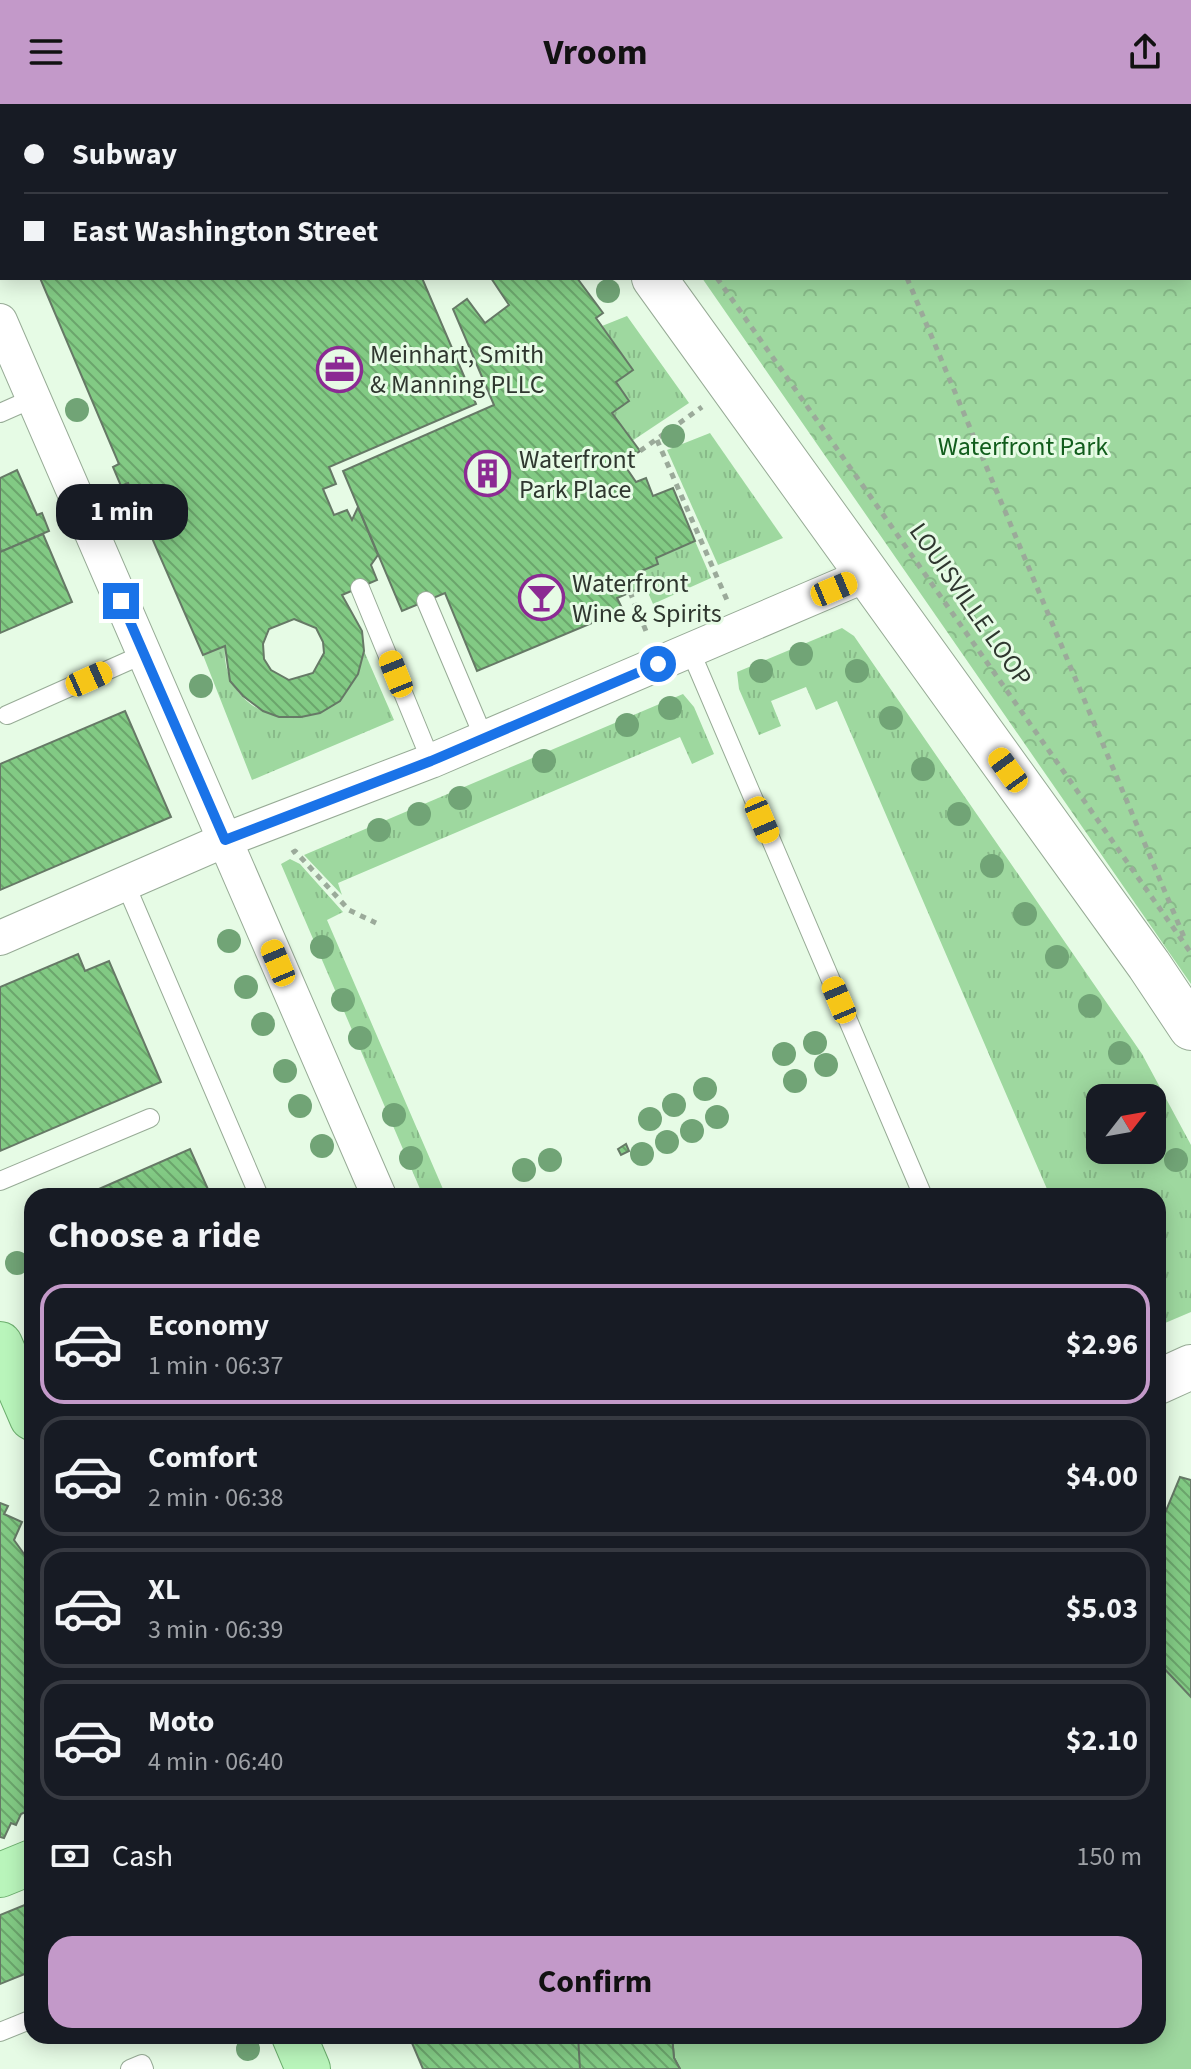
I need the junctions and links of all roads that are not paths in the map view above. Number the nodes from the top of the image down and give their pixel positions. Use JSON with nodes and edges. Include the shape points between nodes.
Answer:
{"nodes":[{"id":1,"x":655,"y":280,"type":"edge"},
{"id":2,"x":0,"y":321,"type":"edge"},
{"id":3,"x":34,"y":398,"type":"junction"},
{"id":4,"x":0,"y":413,"type":"edge"},
{"id":5,"x":136,"y":501,"type":"dead end"},
{"id":6,"x":87,"y":522,"type":"junction"},
{"id":7,"x":868,"y":574,"type":"junction"},
{"id":8,"x":360,"y":588,"type":"dead end"},
{"id":9,"x":426,"y":601,"type":"dead end"},
{"id":10,"x":690,"y":650,"type":"junction"},
{"id":11,"x":144,"y":654,"type":"junction"},
{"id":12,"x":7,"y":715,"type":"dead end"},
{"id":13,"x":484,"y":738,"type":"junction"},
{"id":14,"x":431,"y":761,"type":"junction"},
{"id":15,"x":225,"y":840,"type":"junction"},
{"id":16,"x":125,"y":883,"type":"junction"},
{"id":17,"x":0,"y":938,"type":"edge"},
{"id":18,"x":1191,"y":1028,"type":"edge"},
{"id":19,"x":150,"y":1118,"type":"dead end"},
{"id":20,"x":0,"y":1181,"type":"edge"},
{"id":21,"x":256,"y":1188,"type":"edge"},
{"id":22,"x":376,"y":1188,"type":"edge"},
{"id":23,"x":920,"y":1188,"type":"edge"},
{"id":24,"x":0,"y":1344,"type":"edge"},
{"id":25,"x":1191,"y":1367,"type":"edge"},
{"id":26,"x":1166,"y":1378,"type":"edge"},
{"id":27,"x":24,"y":1400,"type":"edge"},
{"id":28,"x":24,"y":1865,"type":"edge"},
{"id":29,"x":0,"y":1875,"type":"edge"},
{"id":30,"x":24,"y":2022,"type":"edge"},
{"id":31,"x":0,"y":2032,"type":"edge"},
{"id":32,"x":297,"y":2044,"type":"edge"},
{"id":33,"x":130,"y":2069,"type":"edge"},
{"id":34,"x":144,"y":2069,"type":"edge"},
{"id":35,"x":308,"y":2069,"type":"edge"}],
"edges":[{"from":1,"to":7,"type":"street"},
{"from":2,"to":3,"type":"street"},
{"from":3,"to":4,"type":"lane"},
{"from":3,"to":6,"type":"street"},
{"from":5,"to":6,"type":"lane"},
{"from":6,"to":11,"type":"street"},
{"from":7,"to":10,"type":"street"},
{"from":7,"to":18,"type":"street"},
{"from":8,"to":14,"type":"lane"},
{"from":9,"to":13,"type":"lane"},
{"from":10,"to":13,"type":"street"},
{"from":10,"to":23,"type":"lane"},
{"from":11,"to":12,"type":"lane"},
{"from":11,"to":15,"type":"street"},
{"from":13,"to":14,"type":"street"},
{"from":14,"to":15,"type":"street"},
{"from":15,"to":16,"type":"street"},
{"from":15,"to":22,"type":"street"},
{"from":16,"to":17,"type":"street"},
{"from":16,"to":21,"type":"lane"},
{"from":19,"to":20,"type":"lane"},
{"from":24,"to":27,"type":"main road"},
{"from":25,"to":26,"type":"street"},
{"from":28,"to":29,"type":"main road"},
{"from":30,"to":31,"type":"lane"},
{"from":32,"to":35,"type":"main road"},
{"from":33,"to":34,"type":"lane","via":[[142,2064]]}]}
